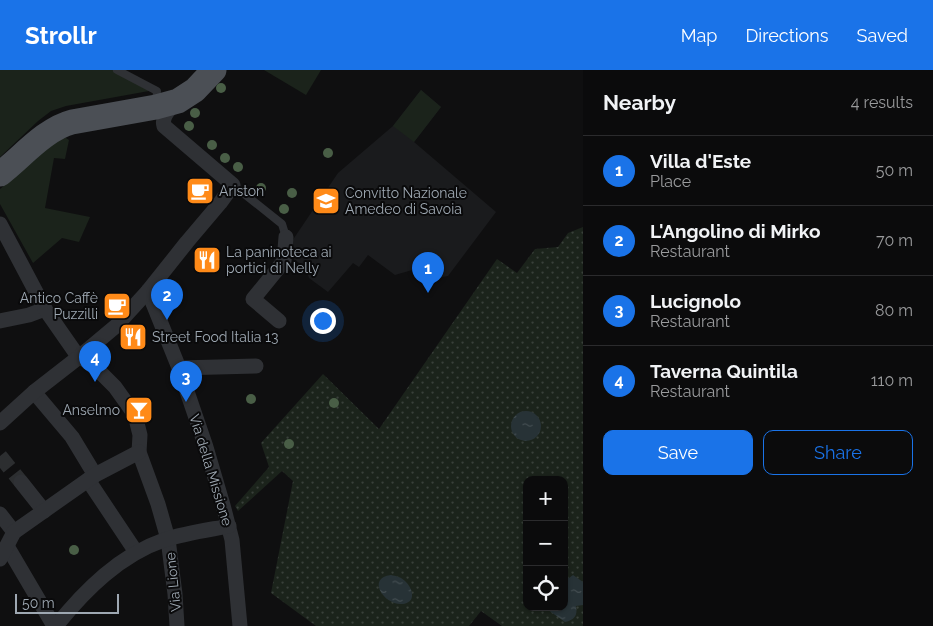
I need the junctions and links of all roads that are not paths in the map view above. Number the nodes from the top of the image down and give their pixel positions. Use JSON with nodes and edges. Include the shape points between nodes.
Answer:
{"nodes":[{"id":1,"x":116,"y":70,"type":"edge"},
{"id":2,"x":214,"y":70,"type":"edge"},
{"id":3,"x":157,"y":106,"type":"junction"},
{"id":4,"x":0,"y":174,"type":"edge"},
{"id":5,"x":233,"y":185,"type":"junction"},
{"id":6,"x":0,"y":224,"type":"edge"},
{"id":7,"x":286,"y":237,"type":"joint"},
{"id":8,"x":148,"y":291,"type":"junction"},
{"id":9,"x":45,"y":309,"type":"junction"},
{"id":10,"x":0,"y":321,"type":"edge"},
{"id":11,"x":279,"y":321,"type":"dead end"},
{"id":12,"x":79,"y":357,"type":"junction"},
{"id":13,"x":256,"y":366,"type":"dead end"},
{"id":14,"x":178,"y":368,"type":"junction"},
{"id":15,"x":34,"y":392,"type":"junction"},
{"id":16,"x":0,"y":423,"type":"edge"},
{"id":17,"x":139,"y":452,"type":"junction"},
{"id":18,"x":92,"y":478,"type":"junction"},
{"id":19,"x":21,"y":482,"type":"tunnel mouth"},
{"id":20,"x":44,"y":511,"type":"junction"},
{"id":21,"x":0,"y":514,"type":"edge"},
{"id":22,"x":229,"y":526,"type":"junction"},
{"id":23,"x":14,"y":532,"type":"junction"},
{"id":24,"x":168,"y":539,"type":"junction"},
{"id":25,"x":4,"y":552,"type":"edge"},
{"id":26,"x":136,"y":552,"type":"junction"},
{"id":27,"x":57,"y":625,"type":"edge"},
{"id":28,"x":176,"y":626,"type":"edge"},
{"id":29,"x":240,"y":626,"type":"edge"}],
"edges":[{"from":1,"to":3,"type":"lane","via":[[156,91]]},
{"from":2,"to":3,"type":"main road","via":[[184,98]]},
{"from":3,"to":4,"type":"main road","via":[[62,125]]},
{"from":3,"to":5,"type":"street","via":[[164,117],[164,126]]},
{"from":5,"to":7,"type":"lane","via":[[282,224]]},
{"from":5,"to":8,"type":"street"},
{"from":6,"to":9,"type":"street","name":"Via Lione"},
{"from":7,"to":11,"type":"street","via":[[284,261],[252,299]]},
{"from":8,"to":12,"type":"street","via":[[116,326]]},
{"from":8,"to":14,"type":"street","name":"Via della Missione"},
{"from":9,"to":10,"type":"street"},
{"from":9,"to":12,"type":"street","name":"Via Lione"},
{"from":12,"to":15,"type":"street"},
{"from":12,"to":17,"type":"street","name":"Via Lione","via":[[110,382],[132,410],[140,435]]},
{"from":13,"to":14,"type":"street"},
{"from":14,"to":22,"type":"street","name":"Via della Missione","via":[[206,446]]},
{"from":15,"to":16,"type":"street"},
{"from":15,"to":18,"type":"street","via":[[72,437]]},
{"from":17,"to":18,"type":"street"},
{"from":17,"to":24,"type":"street","name":"Via Lione"},
{"from":18,"to":20,"type":"street"},
{"from":18,"to":26,"type":"street"},
{"from":19,"to":20,"type":"street"},
{"from":20,"to":23,"type":"street"},
{"from":21,"to":23,"type":"street"},
{"from":22,"to":24,"type":"street"},
{"from":22,"to":29,"type":"street","name":"Via della Missione"},
{"from":23,"to":25,"type":"street"},
{"from":24,"to":26,"type":"street"},
{"from":24,"to":28,"type":"street","name":"Via Lione"},
{"from":25,"to":27,"type":"street"},
{"from":26,"to":27,"type":"street","via":[[108,572]]}]}
